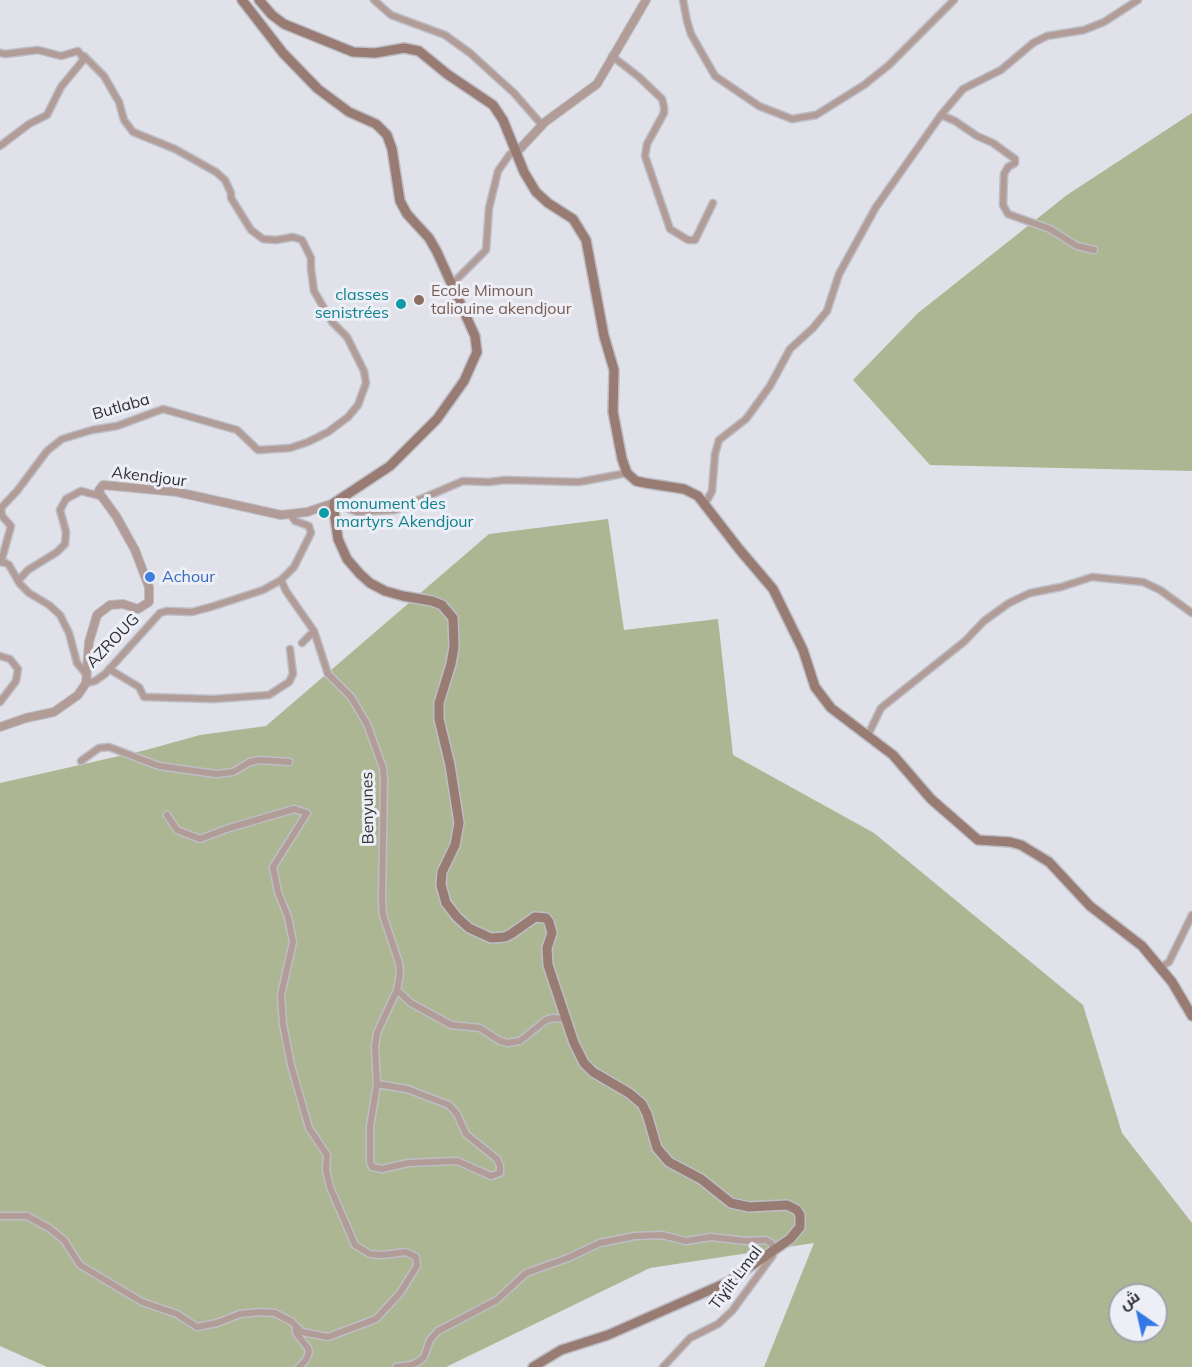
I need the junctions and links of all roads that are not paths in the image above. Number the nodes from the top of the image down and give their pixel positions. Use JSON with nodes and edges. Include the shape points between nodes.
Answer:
{"nodes":[{"id":1,"x":242,"y":0,"type":"edge"},
{"id":2,"x":259,"y":0,"type":"edge"},
{"id":3,"x":374,"y":0,"type":"edge"},
{"id":4,"x":646,"y":0,"type":"edge"},
{"id":5,"x":683,"y":0,"type":"edge"},
{"id":6,"x":954,"y":0,"type":"edge"},
{"id":7,"x":1138,"y":0,"type":"edge"},
{"id":8,"x":0,"y":53,"type":"edge"},
{"id":9,"x":84,"y":56,"type":"junction"},
{"id":10,"x":612,"y":56,"type":"junction"},
{"id":11,"x":941,"y":115,"type":"junction"},
{"id":12,"x":542,"y":125,"type":"junction"},
{"id":13,"x":0,"y":146,"type":"edge"},
{"id":14,"x":516,"y":153,"type":"junction"},
{"id":15,"x":713,"y":203,"type":"dead end"},
{"id":16,"x":1094,"y":250,"type":"dead end"},
{"id":17,"x":452,"y":284,"type":"junction"},
{"id":18,"x":627,"y":473,"type":"junction"},
{"id":19,"x":100,"y":496,"type":"junction"},
{"id":20,"x":334,"y":503,"type":"junction"},
{"id":21,"x":705,"y":504,"type":"junction"},
{"id":22,"x":291,"y":515,"type":"junction"},
{"id":23,"x":0,"y":562,"type":"edge"},
{"id":24,"x":281,"y":580,"type":"junction"},
{"id":25,"x":18,"y":581,"type":"junction"},
{"id":26,"x":149,"y":602,"type":"junction"},
{"id":27,"x":160,"y":613,"type":"junction"},
{"id":28,"x":1192,"y":614,"type":"edge"},
{"id":29,"x":314,"y":631,"type":"junction"},
{"id":30,"x":302,"y":643,"type":"dead end"},
{"id":31,"x":290,"y":649,"type":"dead end"},
{"id":32,"x":0,"y":656,"type":"edge"},
{"id":33,"x":109,"y":669,"type":"junction"},
{"id":34,"x":86,"y":679,"type":"junction"},
{"id":35,"x":0,"y":702,"type":"edge"},
{"id":36,"x":0,"y":727,"type":"edge"},
{"id":37,"x":868,"y":735,"type":"junction"},
{"id":38,"x":81,"y":760,"type":"dead end"},
{"id":39,"x":289,"y":762,"type":"dead end"},
{"id":40,"x":167,"y":815,"type":"dead end"},
{"id":41,"x":1192,"y":915,"type":"edge"},
{"id":42,"x":1161,"y":967,"type":"junction"},
{"id":43,"x":398,"y":990,"type":"junction"},
{"id":44,"x":1192,"y":1016,"type":"edge"},
{"id":45,"x":566,"y":1019,"type":"junction"},
{"id":46,"x":377,"y":1084,"type":"junction"},
{"id":47,"x":0,"y":1216,"type":"edge"},
{"id":48,"x":774,"y":1249,"type":"junction"},
{"id":49,"x":296,"y":1326,"type":"junction"},
{"id":50,"x":299,"y":1367,"type":"edge"},
{"id":51,"x":396,"y":1367,"type":"edge"},
{"id":52,"x":533,"y":1367,"type":"edge"},
{"id":53,"x":663,"y":1367,"type":"edge"}],
"edges":[{"from":1,"to":17,"type":"main road","via":[[283,53],[318,89],[349,112],[376,124],[387,135],[400,201],[406,214],[429,238]]},
{"from":2,"to":14,"type":"main road","via":[[284,24],[353,52],[404,48],[419,51],[493,105]]},
{"from":3,"to":12,"type":"street","via":[[391,15],[445,35],[470,53]]},
{"from":4,"to":10,"type":"street"},
{"from":5,"to":6,"type":"street","via":[[691,34],[715,76],[759,106],[792,119],[816,115],[864,85]]},
{"from":7,"to":11,"type":"street","via":[[1104,22],[1033,43],[1001,70],[963,89]]},
{"from":8,"to":9,"type":"street","via":[[38,50],[60,56],[78,51]]},
{"from":9,"to":13,"type":"street","via":[[61,87],[47,115]]},
{"from":9,"to":23,"type":"street","name":"Butlaba","via":[[104,76],[124,120],[134,132],[216,172],[225,180],[251,230],[263,239],[302,240],[311,258],[314,291],[332,322],[347,337],[366,378],[358,405],[348,417],[328,432],[290,448],[258,450],[237,430],[163,410],[62,439],[47,451],[2,508],[2,516],[11,526]]},
{"from":10,"to":12,"type":"street","via":[[597,84]]},
{"from":10,"to":15,"type":"street","via":[[662,99],[664,113],[647,144],[645,156],[670,229],[695,240]]},
{"from":11,"to":16,"type":"street","via":[[993,142],[1015,159],[1004,174],[1003,205],[1008,214],[1050,228],[1077,246]]},
{"from":11,"to":21,"type":"street","via":[[876,207],[839,274],[826,311],[790,349],[770,386],[746,418],[719,440],[712,491]]},
{"from":12,"to":14,"type":"street"},
{"from":14,"to":17,"type":"street","via":[[505,159],[498,171],[489,208],[486,250]]},
{"from":14,"to":18,"type":"main road","via":[[536,192],[573,219],[586,240],[614,370],[613,412]]},
{"from":17,"to":20,"type":"main road","via":[[477,344],[465,381],[437,419],[390,466]]},
{"from":18,"to":20,"type":"street","via":[[579,482],[463,481],[395,510],[357,512]]},
{"from":18,"to":21,"type":"main road","via":[[636,481],[684,489]]},
{"from":19,"to":22,"type":"street","name":"Akendjour","via":[[100,488],[106,484],[177,492]]},
{"from":19,"to":25,"type":"street","via":[[81,491],[66,499],[60,510],[65,544]]},
{"from":19,"to":26,"type":"street","name":"Akendjour","via":[[135,550],[149,587]]},
{"from":20,"to":22,"type":"street","name":"Akendjour"},
{"from":20,"to":45,"type":"main road","via":[[338,539],[347,559],[360,574],[385,591],[432,600],[453,618],[454,646],[439,703],[459,823],[455,845],[442,872],[446,903],[469,928],[491,938],[505,937],[535,917],[546,918],[552,933],[547,948],[548,965]]},
{"from":21,"to":37,"type":"main road","via":[[773,589],[822,698]]},
{"from":22,"to":24,"type":"street","name":"AZROUG","via":[[295,521],[309,526],[311,533],[294,567]]},
{"from":23,"to":25,"type":"street","via":[[9,565]]},
{"from":24,"to":27,"type":"street","name":"AZROUG","via":[[263,590],[192,612]]},
{"from":24,"to":29,"type":"street","name":"Benyunes"},
{"from":25,"to":34,"type":"street","via":[[28,593],[60,615]]},
{"from":26,"to":27,"type":"street"},
{"from":26,"to":34,"type":"street","via":[[135,610],[123,604],[110,605],[96,615]]},
{"from":27,"to":33,"type":"street","name":"AZROUG"},
{"from":28,"to":37,"type":"street","via":[[1143,582],[1092,577],[1030,593],[984,621],[965,641],[880,708]]},
{"from":29,"to":30,"type":"street"},
{"from":29,"to":43,"type":"street","name":"Benyunes","via":[[328,674],[354,702],[372,735],[383,768],[382,899],[387,932],[399,963]]},
{"from":31,"to":33,"type":"street","via":[[293,674],[289,682],[269,695],[214,699],[144,697],[141,688]]},
{"from":32,"to":35,"type":"street","via":[[10,659],[18,669],[16,681]]},
{"from":33,"to":34,"type":"street","name":"AZROUG","via":[[99,679]]},
{"from":34,"to":36,"type":"street","via":[[78,695],[59,710]]},
{"from":37,"to":42,"type":"main road","via":[[978,840],[1021,845],[1049,862],[1084,901],[1133,938]]},
{"from":38,"to":39,"type":"street","via":[[99,748],[109,747],[159,766],[216,774],[260,760]]},
{"from":40,"to":49,"type":"street","via":[[177,830],[200,839],[294,809],[307,813],[273,867],[292,942],[281,995],[291,1065],[309,1128],[327,1155],[330,1187],[355,1245],[382,1256],[406,1252],[416,1257],[417,1266],[400,1293],[376,1319],[328,1336],[302,1332]]},
{"from":41,"to":42,"type":"street","via":[[1169,962]]},
{"from":42,"to":44,"type":"main road"},
{"from":43,"to":45,"type":"street","via":[[446,1022],[480,1028],[508,1043],[520,1041],[546,1020]]},
{"from":43,"to":46,"type":"street","name":"Benyunes","via":[[377,1033]]},
{"from":45,"to":48,"type":"main road","via":[[584,1063],[592,1072],[642,1104],[657,1148],[669,1162],[701,1179],[731,1203],[749,1207],[787,1205],[797,1210],[801,1215],[800,1227]]},
{"from":46,"to":46,"type":"street","name":"Benyunes","via":[[370,1127],[372,1167],[445,1160],[491,1176],[500,1173],[497,1159],[466,1134],[449,1105],[407,1089]]},
{"from":47,"to":49,"type":"street","via":[[27,1216],[49,1228],[64,1240],[80,1265],[142,1302],[177,1314],[198,1327],[260,1312],[275,1313]]},
{"from":48,"to":51,"type":"street","via":[[766,1240],[711,1237],[686,1242],[662,1235],[642,1235],[608,1241],[522,1276],[496,1300],[438,1331],[418,1362]]},
{"from":48,"to":52,"type":"main road","via":[[728,1282],[608,1335],[561,1350]]},
{"from":48,"to":53,"type":"street","name":"Tiɣilt Lmal","via":[[732,1311],[718,1324],[690,1338]]},
{"from":49,"to":50,"type":"street","via":[[297,1335],[309,1352]]}]}
